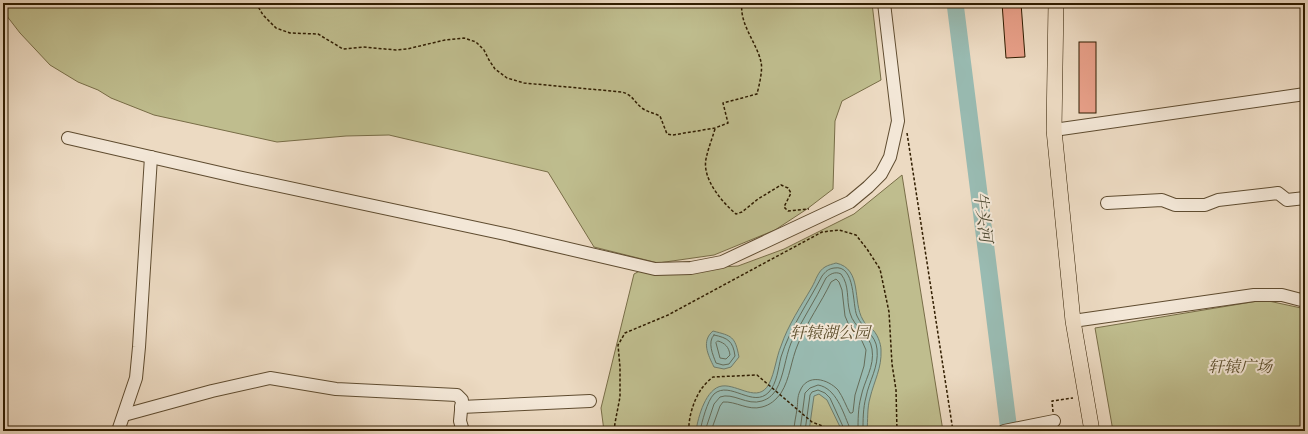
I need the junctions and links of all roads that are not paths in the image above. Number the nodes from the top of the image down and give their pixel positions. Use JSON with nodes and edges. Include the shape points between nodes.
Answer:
{"nodes":[{"id":1,"x":884,"y":3,"type":"edge"},
{"id":2,"x":1056,"y":3,"type":"edge"},
{"id":3,"x":1305,"y":94,"type":"edge"},
{"id":4,"x":1054,"y":130,"type":"junction"},
{"id":5,"x":68,"y":138,"type":"dead end"},
{"id":6,"x":152,"y":157,"type":"junction"},
{"id":7,"x":1305,"y":198,"type":"edge"},
{"id":8,"x":1107,"y":202,"type":"dead end"},
{"id":9,"x":1305,"y":301,"type":"edge"},
{"id":10,"x":1073,"y":321,"type":"junction"},
{"id":11,"x":590,"y":401,"type":"dead end"},
{"id":12,"x":461,"y":407,"type":"junction"},
{"id":13,"x":124,"y":415,"type":"junction"},
{"id":14,"x":1049,"y":422,"type":"road end"},
{"id":15,"x":118,"y":431,"type":"edge"},
{"id":16,"x":463,"y":431,"type":"edge"},
{"id":17,"x":1004,"y":431,"type":"edge"},
{"id":18,"x":1092,"y":431,"type":"edge"}],
"edges":[{"from":1,"to":6,"type":"street","via":[[898,121],[890,157],[881,174],[850,202],[722,262],[691,268],[655,269]]},
{"from":2,"to":4,"type":"main road"},
{"from":3,"to":4,"type":"street"},
{"from":4,"to":10,"type":"main road"},
{"from":5,"to":6,"type":"street"},
{"from":6,"to":13,"type":"street","via":[[136,378]]},
{"from":7,"to":8,"type":"street","via":[[1287,200],[1278,193],[1218,200],[1206,205],[1175,205],[1162,200]]},
{"from":9,"to":10,"type":"street","via":[[1282,295],[1254,295]]},
{"from":10,"to":18,"type":"main road"},
{"from":11,"to":12,"type":"street"},
{"from":12,"to":13,"type":"street","via":[[462,400],[457,395],[336,389],[270,378]]},
{"from":12,"to":16,"type":"street","via":[[460,421]]},
{"from":13,"to":15,"type":"street"},
{"from":14,"to":17,"type":"street"}]}
